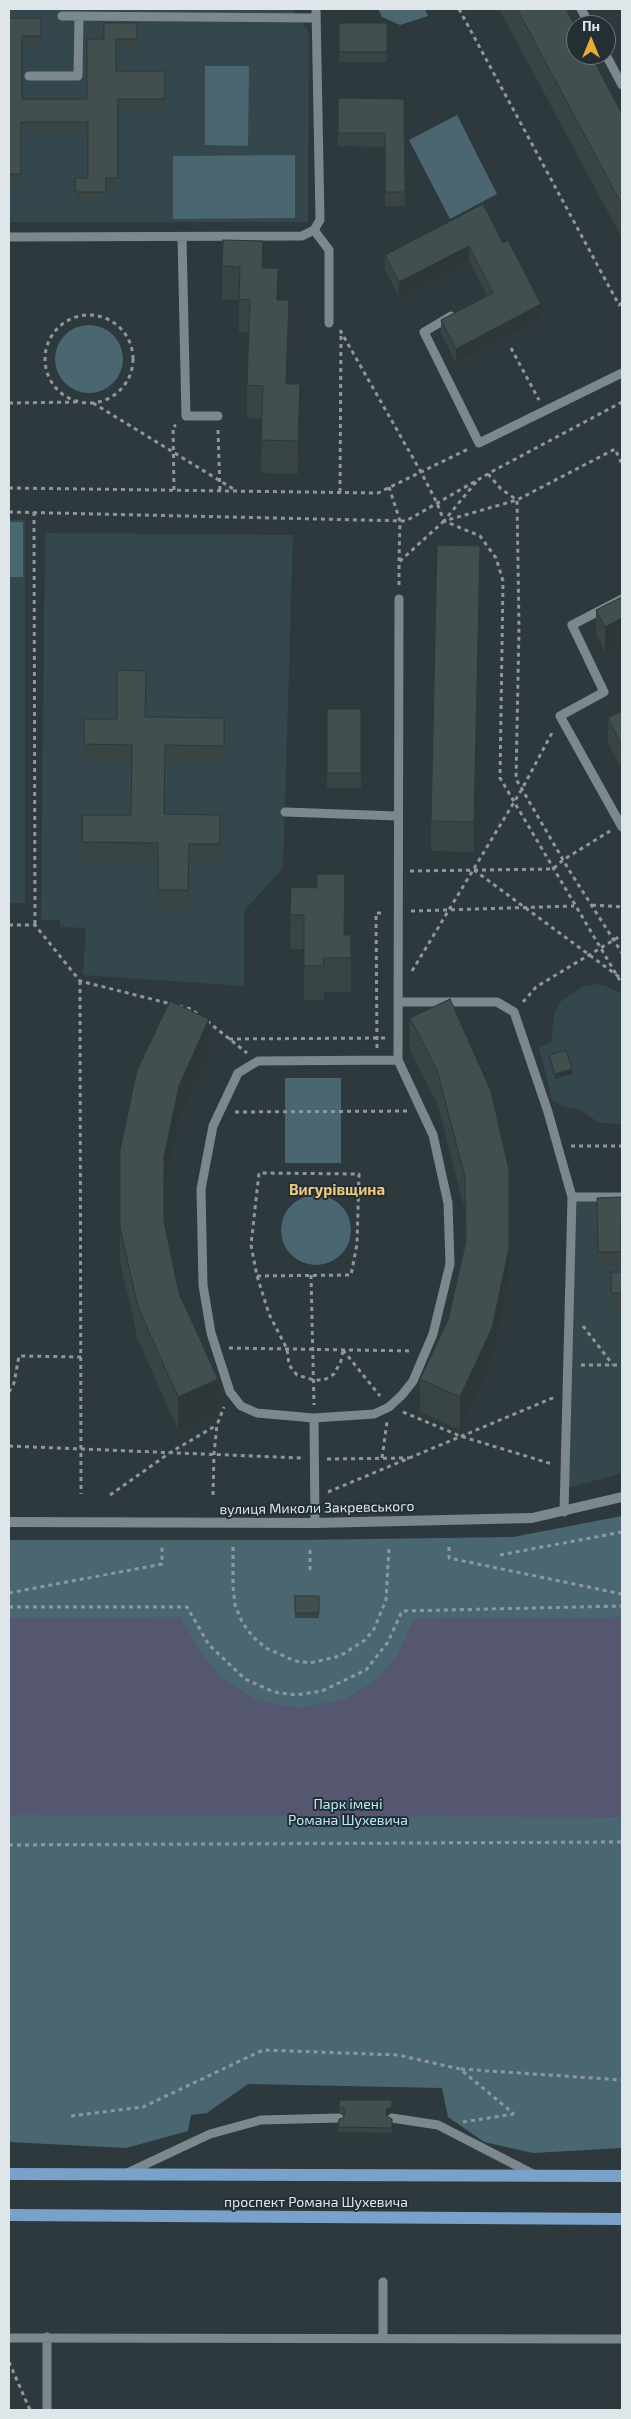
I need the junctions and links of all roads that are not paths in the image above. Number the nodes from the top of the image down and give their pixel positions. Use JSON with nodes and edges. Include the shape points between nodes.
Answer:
{"nodes":[{"id":1,"x":316,"y":14,"type":"edge"},
{"id":2,"x":62,"y":16,"type":"dead end"},
{"id":3,"x":79,"y":16,"type":"junction"},
{"id":4,"x":611,"y":65,"type":"edge"},
{"id":5,"x":29,"y":76,"type":"dead end"},
{"id":6,"x":622,"y":85,"type":"edge"},
{"id":7,"x":314,"y":230,"type":"junction"},
{"id":8,"x":9,"y":237,"type":"edge"},
{"id":9,"x":182,"y":238,"type":"junction"},
{"id":10,"x":457,"y":313,"type":"edge"},
{"id":11,"x":329,"y":323,"type":"road end"},
{"id":12,"x":622,"y":373,"type":"edge"},
{"id":13,"x":218,"y":416,"type":"road end"},
{"id":14,"x":399,"y":598,"type":"road end"},
{"id":15,"x":622,"y":599,"type":"edge"},
{"id":16,"x":285,"y":812,"type":"dead end"},
{"id":17,"x":397,"y":816,"type":"junction"},
{"id":18,"x":621,"y":826,"type":"edge"},
{"id":19,"x":398,"y":999,"type":"junction"},
{"id":20,"x":398,"y":1060,"type":"junction"},
{"id":21,"x":572,"y":1197,"type":"junction"},
{"id":22,"x":622,"y":1197,"type":"edge"},
{"id":23,"x":314,"y":1418,"type":"junction"},
{"id":24,"x":622,"y":1498,"type":"edge"},
{"id":25,"x":564,"y":1512,"type":"junction"},
{"id":26,"x":9,"y":1522,"type":"edge"},
{"id":27,"x":315,"y":1522,"type":"junction"},
{"id":28,"x":339,"y":2118,"type":"edge"},
{"id":29,"x":392,"y":2118,"type":"edge"},
{"id":30,"x":9,"y":2174,"type":"edge"},
{"id":31,"x":124,"y":2174,"type":"junction"},
{"id":32,"x":536,"y":2176,"type":"junction"},
{"id":33,"x":622,"y":2176,"type":"edge"},
{"id":34,"x":9,"y":2215,"type":"edge"},
{"id":35,"x":622,"y":2219,"type":"edge"},
{"id":36,"x":383,"y":2282,"type":"dead end"},
{"id":37,"x":47,"y":2337,"type":"junction"},
{"id":38,"x":9,"y":2338,"type":"edge"},
{"id":39,"x":383,"y":2338,"type":"junction"},
{"id":40,"x":622,"y":2339,"type":"edge"},
{"id":41,"x":47,"y":2410,"type":"edge"}],
"edges":[{"from":1,"to":3,"type":"lane"},
{"from":1,"to":7,"type":"lane","via":[[320,220]]},
{"from":2,"to":3,"type":"lane"},
{"from":3,"to":5,"type":"lane","via":[[78,76]]},
{"from":4,"to":6,"type":"lane"},
{"from":7,"to":9,"type":"lane","via":[[302,236]]},
{"from":7,"to":11,"type":"lane","via":[[329,250]]},
{"from":8,"to":9,"type":"lane"},
{"from":9,"to":13,"type":"lane","via":[[186,416]]},
{"from":10,"to":12,"type":"lane","via":[[424,332],[479,443]]},
{"from":14,"to":17,"type":"lane"},
{"from":15,"to":18,"type":"lane","via":[[572,626],[604,692],[560,716]]},
{"from":16,"to":17,"type":"lane"},
{"from":17,"to":19,"type":"lane"},
{"from":19,"to":20,"type":"lane"},
{"from":19,"to":21,"type":"lane","via":[[497,1002],[514,1012]]},
{"from":20,"to":23,"type":"lane","via":[[433,1135],[448,1203],[450,1264],[433,1334],[413,1381],[389,1407],[374,1414]]},
{"from":20,"to":23,"type":"lane","via":[[258,1062],[238,1073],[213,1126],[201,1189],[203,1285],[216,1348],[230,1392],[241,1406],[257,1413]]},
{"from":21,"to":22,"type":"lane"},
{"from":21,"to":25,"type":"lane"},
{"from":23,"to":27,"type":"lane"},
{"from":24,"to":25,"type":"street","name":"вулиця Миколи Закревського"},
{"from":25,"to":27,"type":"street","name":"вулиця Миколи Закревського","via":[[532,1518]]},
{"from":26,"to":27,"type":"street","name":"вулиця Миколи Закревського"},
{"from":28,"to":31,"type":"lane","via":[[261,2120],[210,2134]]},
{"from":29,"to":32,"type":"lane","via":[[438,2125]]},
{"from":30,"to":31,"type":"main road","name":"проспект Романа Шухевича"},
{"from":31,"to":32,"type":"main road","name":"проспект Романа Шухевича"},
{"from":32,"to":33,"type":"main road","name":"проспект Романа Шухевича"},
{"from":34,"to":35,"type":"main road","name":"проспект Романа Шухевича"},
{"from":36,"to":39,"type":"lane"},
{"from":37,"to":38,"type":"lane"},
{"from":37,"to":39,"type":"lane"},
{"from":37,"to":41,"type":"lane"},
{"from":39,"to":40,"type":"lane"}]}
